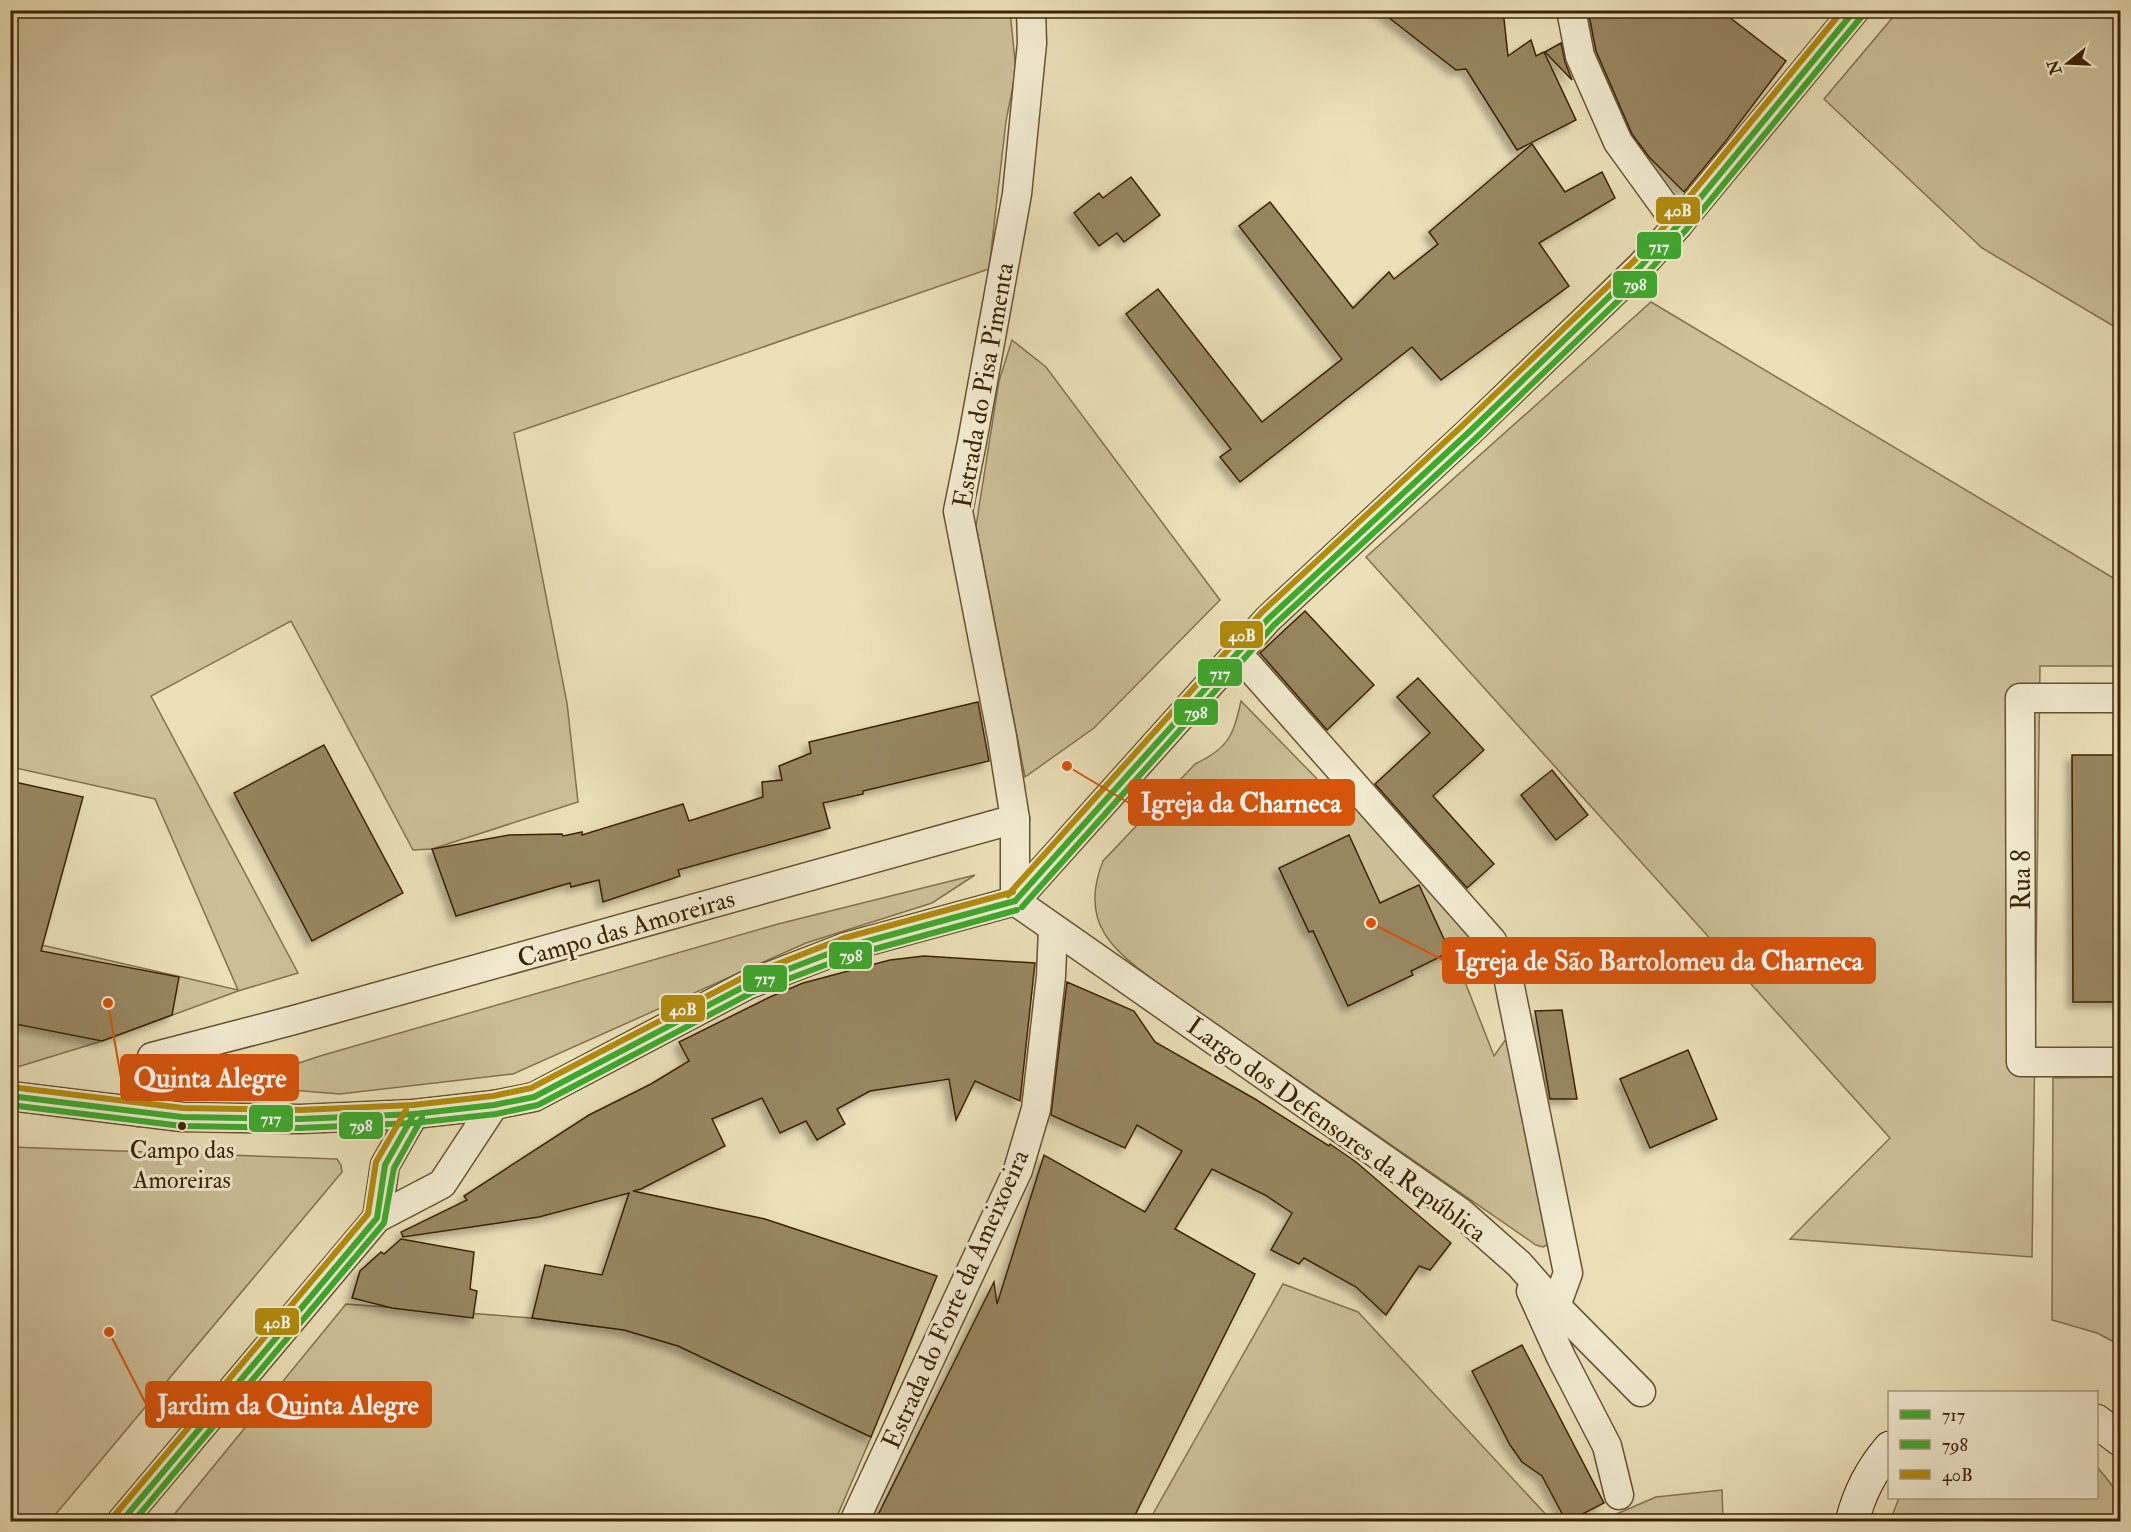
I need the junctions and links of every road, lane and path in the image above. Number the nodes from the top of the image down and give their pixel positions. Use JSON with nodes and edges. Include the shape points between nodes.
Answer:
{"nodes":[{"id":1,"x":1031,"y":10,"type":"edge"},
{"id":2,"x":1570,"y":10,"type":"edge"},
{"id":3,"x":1855,"y":10,"type":"edge"},
{"id":4,"x":1678,"y":225,"type":"junction"},
{"id":5,"x":1238,"y":654,"type":"junction"},
{"id":6,"x":2121,"y":698,"type":"edge"},
{"id":7,"x":1015,"y":819,"type":"junction"},
{"id":8,"x":1015,"y":901,"type":"junction"},
{"id":9,"x":1053,"y":929,"type":"junction"},
{"id":10,"x":2121,"y":1062,"type":"edge"},
{"id":11,"x":10,"y":1096,"type":"edge"},
{"id":12,"x":494,"y":1105,"type":"junction"},
{"id":13,"x":139,"y":1112,"type":"junction"},
{"id":14,"x":414,"y":1114,"type":"junction"},
{"id":15,"x":377,"y":1218,"type":"junction"},
{"id":16,"x":1519,"y":1264,"type":"junction"},
{"id":17,"x":1556,"y":1306,"type":"junction"},
{"id":18,"x":1641,"y":1392,"type":"dead end"},
{"id":19,"x":1888,"y":1451,"type":"edge"},
{"id":20,"x":1619,"y":1495,"type":"dead end"},
{"id":21,"x":121,"y":1521,"type":"edge"},
{"id":22,"x":854,"y":1521,"type":"edge"},
{"id":23,"x":1852,"y":1521,"type":"edge"}],
"edges":[{"from":1,"to":7,"type":"street","name":"Estrada do Pisa Pimenta","via":[[1032,43],[1017,194],[958,511]]},
{"from":2,"to":4,"type":"street","via":[[1580,56],[1618,142]]},
{"from":3,"to":4,"type":"street"},
{"from":4,"to":5,"type":"street","via":[[1641,266],[1469,432],[1268,619]]},
{"from":5,"to":8,"type":"street"},
{"from":5,"to":17,"type":"street","via":[[1492,942],[1506,967],[1568,1273]]},
{"from":6,"to":10,"type":"street","name":"Rua 8","via":[[2020,698],[2021,1062]]},
{"from":7,"to":8,"type":"street","name":"Estrada do Pisa Pimenta"},
{"from":7,"to":13,"type":"street","name":"Campo das Amoreiras","via":[[152,1058],[143,1080]]},
{"from":8,"to":9,"type":"street","name":"Largo dos Defensores da República"},
{"from":8,"to":12,"type":"street","via":[[846,947],[747,985],[534,1097]]},
{"from":9,"to":16,"type":"street","name":"Largo dos Defensores da República","via":[[1460,1212]]},
{"from":9,"to":22,"type":"street","name":"Estrada do Forte da Ameixoeira","via":[[1036,1109],[1018,1170]]},
{"from":11,"to":13,"type":"street"},
{"from":12,"to":14,"type":"street"},
{"from":12,"to":15,"type":"street","via":[[442,1184]]},
{"from":13,"to":14,"type":"street","via":[[182,1117],[300,1119]]},
{"from":14,"to":15,"type":"street","via":[[385,1165]]},
{"from":15,"to":21,"type":"street"},
{"from":16,"to":17,"type":"street","name":"Largo dos Defensores da República"},
{"from":16,"to":20,"type":"street","via":[[1607,1446]]},
{"from":17,"to":18,"type":"street","name":"Largo dos Defensores da República"},
{"from":19,"to":23,"type":"main road","via":[[1866,1481]]}]}
